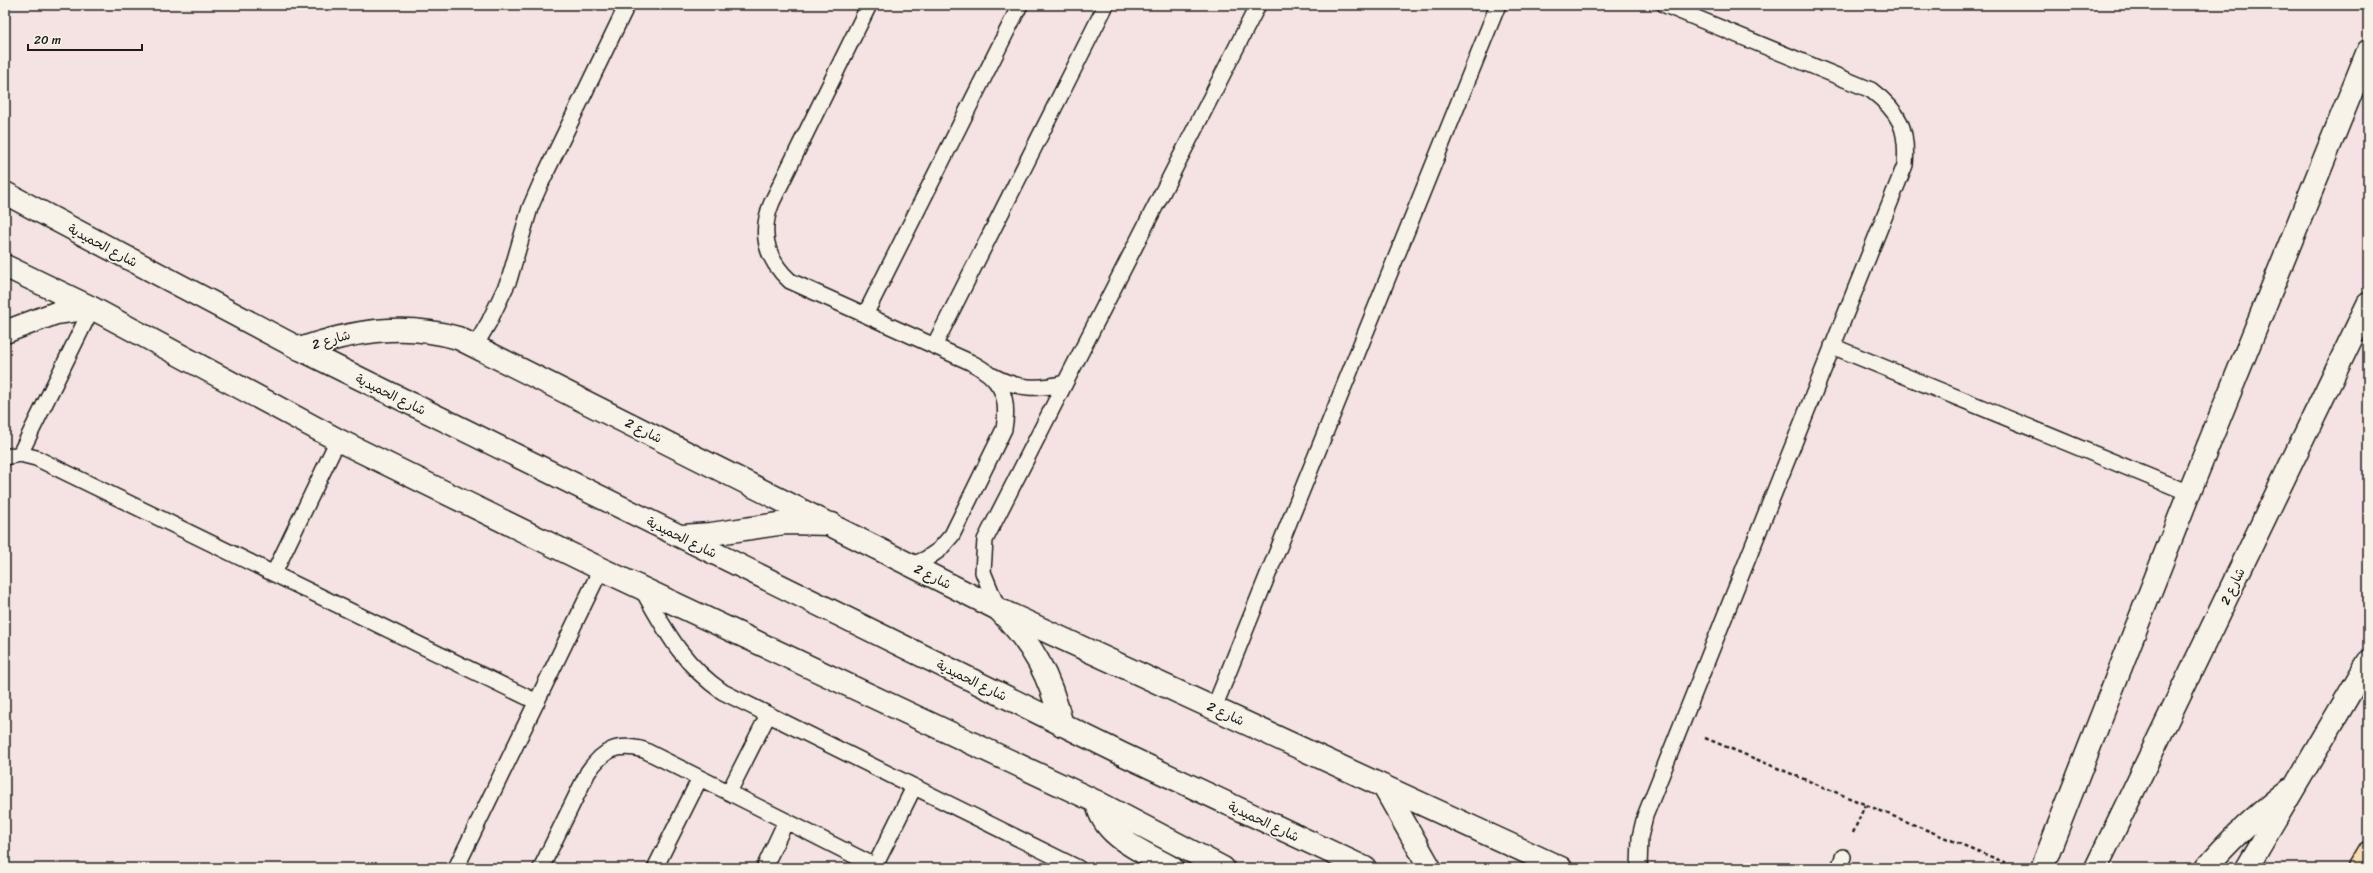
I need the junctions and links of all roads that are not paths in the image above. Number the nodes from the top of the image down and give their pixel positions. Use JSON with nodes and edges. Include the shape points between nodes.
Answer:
{"nodes":[{"id":1,"x":627,"y":5,"type":"edge"},
{"id":2,"x":869,"y":5,"type":"edge"},
{"id":3,"x":1020,"y":5,"type":"edge"},
{"id":4,"x":1106,"y":5,"type":"edge"},
{"id":5,"x":1258,"y":5,"type":"edge"},
{"id":6,"x":1498,"y":5,"type":"edge"},
{"id":7,"x":1665,"y":5,"type":"edge"},
{"id":8,"x":2368,"y":51,"type":"edge"},
{"id":9,"x":5,"y":194,"type":"edge"},
{"id":10,"x":5,"y":266,"type":"edge"},
{"id":11,"x":2368,"y":304,"type":"edge"},
{"id":12,"x":92,"y":308,"type":"junction"},
{"id":13,"x":865,"y":315,"type":"junction"},
{"id":14,"x":5,"y":332,"type":"edge"},
{"id":15,"x":475,"y":346,"type":"junction"},
{"id":16,"x":934,"y":346,"type":"junction"},
{"id":17,"x":1832,"y":346,"type":"junction"},
{"id":18,"x":300,"y":349,"type":"junction"},
{"id":19,"x":992,"y":376,"type":"junction"},
{"id":20,"x":1065,"y":383,"type":"junction"},
{"id":21,"x":338,"y":440,"type":"junction"},
{"id":22,"x":20,"y":454,"type":"junction"},
{"id":23,"x":5,"y":457,"type":"edge"},
{"id":24,"x":2189,"y":493,"type":"junction"},
{"id":25,"x":832,"y":524,"type":"junction"},
{"id":26,"x":680,"y":536,"type":"junction"},
{"id":27,"x":912,"y":565,"type":"junction"},
{"id":28,"x":601,"y":569,"type":"junction"},
{"id":29,"x":274,"y":573,"type":"junction"},
{"id":30,"x":642,"y":589,"type":"junction"},
{"id":31,"x":998,"y":609,"type":"junction"},
{"id":32,"x":2368,"y":662,"type":"edge"},
{"id":33,"x":537,"y":702,"type":"junction"},
{"id":34,"x":1214,"y":708,"type":"junction"},
{"id":35,"x":768,"y":715,"type":"junction"},
{"id":36,"x":1062,"y":725,"type":"junction"},
{"id":37,"x":700,"y":778,"type":"junction"},
{"id":38,"x":2299,"y":782,"type":"junction"},
{"id":39,"x":914,"y":787,"type":"junction"},
{"id":40,"x":1384,"y":787,"type":"junction"},
{"id":41,"x":729,"y":792,"type":"junction"},
{"id":42,"x":1097,"y":802,"type":"junction"},
{"id":43,"x":786,"y":821,"type":"junction"},
{"id":44,"x":2368,"y":854,"type":"edge"},
{"id":45,"x":875,"y":867,"type":"edge"},
{"id":46,"x":1167,"y":867,"type":"edge"},
{"id":47,"x":456,"y":868,"type":"edge"},
{"id":48,"x":541,"y":868,"type":"edge"},
{"id":49,"x":655,"y":868,"type":"edge"},
{"id":50,"x":764,"y":868,"type":"edge"},
{"id":51,"x":1078,"y":868,"type":"edge"},
{"id":52,"x":1223,"y":868,"type":"edge"},
{"id":53,"x":1365,"y":868,"type":"edge"},
{"id":54,"x":1430,"y":868,"type":"edge"},
{"id":55,"x":1561,"y":868,"type":"edge"},
{"id":56,"x":1639,"y":868,"type":"edge"},
{"id":57,"x":2042,"y":868,"type":"edge"},
{"id":58,"x":2096,"y":868,"type":"edge"},
{"id":59,"x":2206,"y":868,"type":"edge"},
{"id":60,"x":2247,"y":868,"type":"edge"},
{"id":61,"x":2359,"y":868,"type":"edge"}],
"edges":[{"from":1,"to":15,"type":"lane","via":[[540,185],[528,214],[509,280]]},
{"from":2,"to":13,"type":"lane","via":[[772,202],[766,215],[764,230],[771,258],[790,280]]},
{"from":3,"to":13,"type":"lane"},
{"from":4,"to":16,"type":"lane"},
{"from":5,"to":20,"type":"lane"},
{"from":6,"to":34,"type":"lane"},
{"from":7,"to":17,"type":"lane","via":[[1871,90],[1889,104],[1901,122],[1907,143],[1905,165]]},
{"from":8,"to":24,"type":"street"},
{"from":9,"to":18,"type":"street","name":"شارع الحميدية"},
{"from":10,"to":12,"type":"street"},
{"from":11,"to":58,"type":"street","name":"شارع 2"},
{"from":12,"to":14,"type":"street","via":[[56,313]]},
{"from":12,"to":21,"type":"street"},
{"from":12,"to":22,"type":"lane"},
{"from":13,"to":16,"type":"lane"},
{"from":15,"to":18,"type":"street","name":"شارع 2","via":[[437,332],[389,329],[329,338]]},
{"from":15,"to":25,"type":"street","name":"شارع 2"},
{"from":16,"to":19,"type":"lane","via":[[976,365]]},
{"from":17,"to":24,"type":"lane"},
{"from":17,"to":56,"type":"lane","via":[[1645,816],[1640,837]]},
{"from":18,"to":26,"type":"street","name":"شارع الحميدية"},
{"from":19,"to":20,"type":"lane","via":[[1020,387],[1035,388]]},
{"from":19,"to":27,"type":"lane","via":[[1005,399],[1007,414],[1004,429],[952,535],[939,550]]},
{"from":20,"to":31,"type":"lane","via":[[985,540],[983,572]]},
{"from":21,"to":28,"type":"street"},
{"from":21,"to":29,"type":"lane"},
{"from":22,"to":23,"type":"lane"},
{"from":22,"to":29,"type":"lane","via":[[36,458]]},
{"from":24,"to":57,"type":"street"},
{"from":25,"to":26,"type":"street","via":[[785,523]]},
{"from":25,"to":27,"type":"street","name":"شارع 2"},
{"from":26,"to":36,"type":"street","name":"شارع الحميدية"},
{"from":27,"to":31,"type":"street","name":"شارع 2"},
{"from":28,"to":30,"type":"street"},
{"from":28,"to":33,"type":"lane"},
{"from":29,"to":33,"type":"lane"},
{"from":30,"to":35,"type":"lane","via":[[687,662],[705,680],[723,692]]},
{"from":30,"to":42,"type":"street"},
{"from":31,"to":34,"type":"street","name":"شارع 2"},
{"from":31,"to":36,"type":"street","via":[[1016,627],[1045,672]]},
{"from":32,"to":38,"type":"street"},
{"from":33,"to":47,"type":"lane"},
{"from":34,"to":40,"type":"street","name":"شارع 2"},
{"from":35,"to":39,"type":"lane"},
{"from":35,"to":41,"type":"lane"},
{"from":36,"to":53,"type":"street","name":"شارع الحميدية"},
{"from":37,"to":41,"type":"lane"},
{"from":37,"to":48,"type":"lane","via":[[644,750],[628,746],[612,749],[598,758],[588,772]]},
{"from":37,"to":49,"type":"lane"},
{"from":38,"to":59,"type":"street","via":[[2260,812],[2224,845]]},
{"from":38,"to":60,"type":"street"},
{"from":39,"to":45,"type":"lane"},
{"from":39,"to":51,"type":"lane"},
{"from":40,"to":54,"type":"street"},
{"from":40,"to":55,"type":"street","name":"شارع 2"},
{"from":41,"to":43,"type":"lane"},
{"from":42,"to":46,"type":"street","via":[[1102,818],[1116,835]]},
{"from":42,"to":52,"type":"street"},
{"from":43,"to":45,"type":"lane"},
{"from":43,"to":50,"type":"lane"},
{"from":44,"to":61,"type":"main road"}]}
